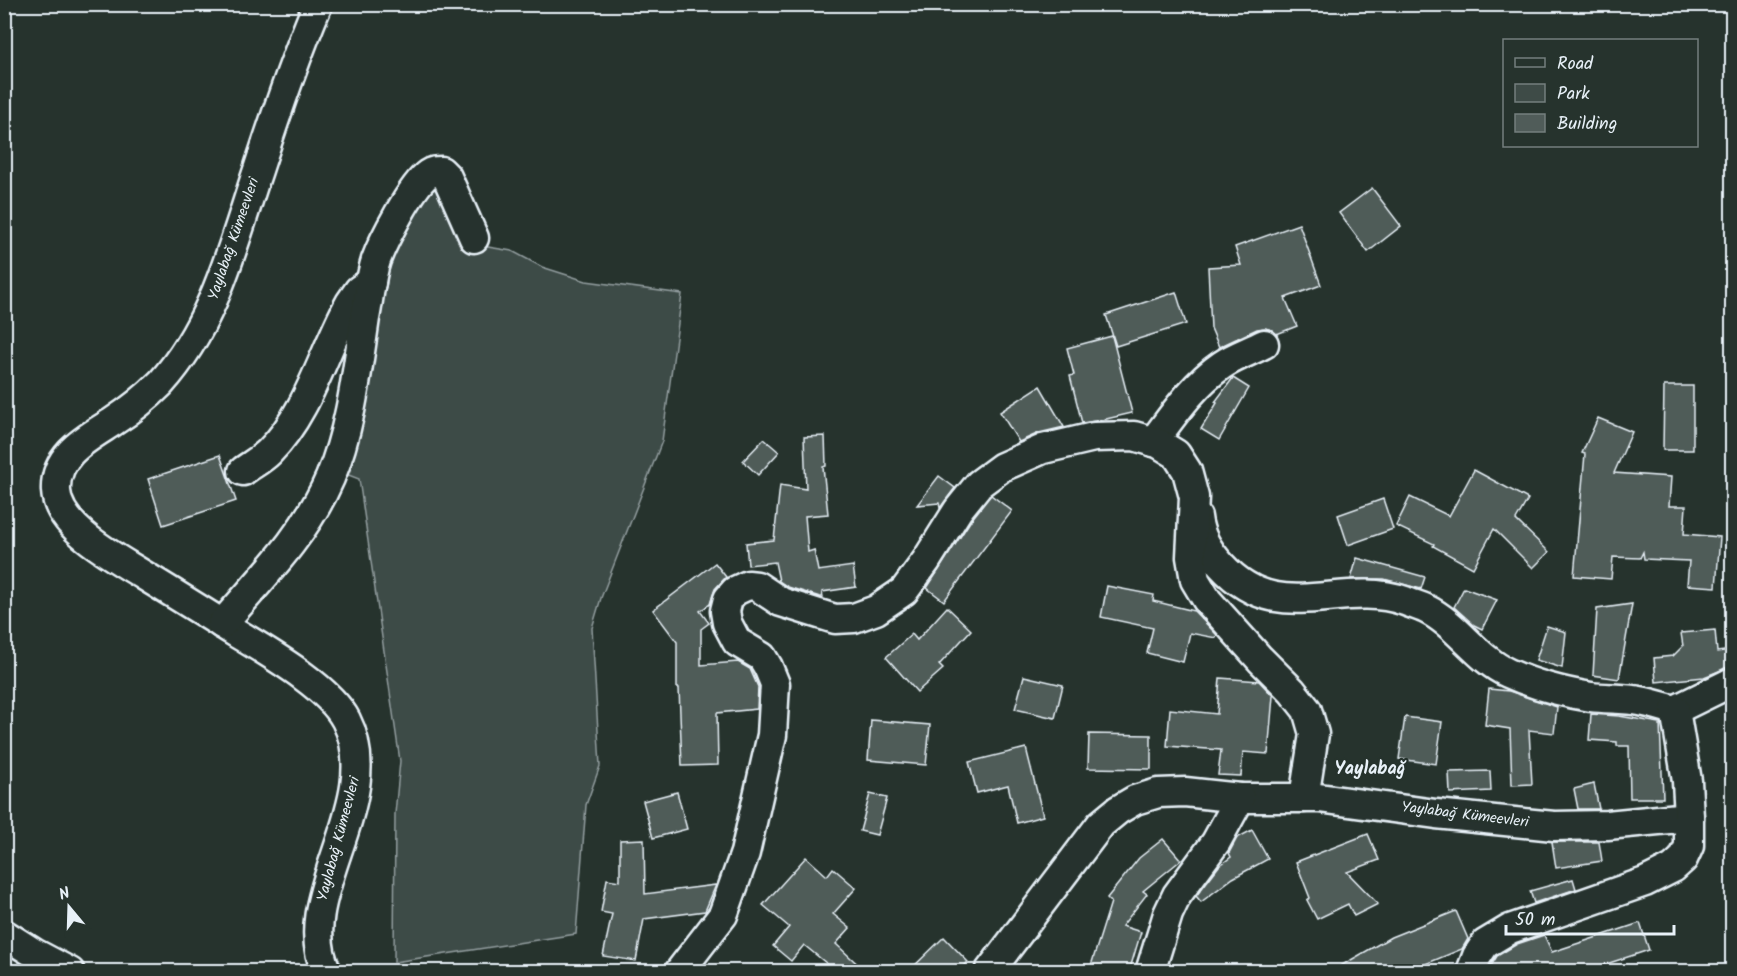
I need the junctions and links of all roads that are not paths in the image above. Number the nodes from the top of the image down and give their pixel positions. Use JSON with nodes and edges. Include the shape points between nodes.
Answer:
{"nodes":[{"id":1,"x":318,"y":4,"type":"edge"},
{"id":2,"x":474,"y":238,"type":"dead end"},
{"id":3,"x":371,"y":282,"type":"junction"},
{"id":4,"x":1264,"y":344,"type":"dead end"},
{"id":5,"x":1153,"y":442,"type":"junction"},
{"id":6,"x":243,"y":471,"type":"dead end"},
{"id":7,"x":1194,"y":497,"type":"junction"},
{"id":8,"x":222,"y":624,"type":"junction"},
{"id":9,"x":1732,"y":682,"type":"edge"},
{"id":10,"x":1676,"y":710,"type":"junction"},
{"id":11,"x":1240,"y":798,"type":"junction"},
{"id":12,"x":1304,"y":798,"type":"junction"},
{"id":13,"x":1689,"y":817,"type":"junction"},
{"id":14,"x":4,"y":934,"type":"edge"},
{"id":15,"x":1468,"y":971,"type":"edge"},
{"id":16,"x":70,"y":972,"type":"edge"},
{"id":17,"x":327,"y":972,"type":"edge"},
{"id":18,"x":679,"y":972,"type":"edge"},
{"id":19,"x":989,"y":972,"type":"edge"},
{"id":20,"x":1150,"y":972,"type":"edge"}],
"edges":[{"from":1,"to":8,"type":"street","name":"Yaylabağ Kümeevleri","via":[[207,314],[184,355],[159,385],[70,451],[57,481],[56,492],[63,512],[77,530]]},
{"from":2,"to":3,"type":"street","via":[[447,177],[441,171],[432,171],[412,193],[397,219],[376,260]]},
{"from":3,"to":6,"type":"street","via":[[350,303],[284,436]]},
{"from":3,"to":8,"type":"street","via":[[353,395],[329,481],[283,554]]},
{"from":4,"to":5,"type":"street","via":[[1223,364],[1205,379]]},
{"from":5,"to":7,"type":"street","via":[[1176,454],[1187,471]]},
{"from":5,"to":18,"type":"street","via":[[1134,436],[1094,437],[1043,449],[1002,467],[979,484],[958,510],[904,591],[876,610],[854,618],[835,619],[781,602],[757,586],[735,591],[725,611],[727,624],[737,642],[762,657],[768,667],[774,684],[772,735],[745,854],[723,915]]},
{"from":7,"to":10,"type":"street","via":[[1198,528],[1210,552],[1230,575],[1251,589],[1276,598],[1299,600],[1374,595],[1401,600],[1427,609],[1505,672],[1537,686]]},
{"from":7,"to":12,"type":"street","via":[[1191,557],[1195,580],[1207,600],[1307,710],[1314,734]]},
{"from":8,"to":17,"type":"street","name":"Yaylabağ Kümeevleri","via":[[330,699],[346,719],[356,748],[357,772],[351,805],[322,900],[317,934]]},
{"from":9,"to":10,"type":"street"},
{"from":10,"to":13,"type":"street"},
{"from":11,"to":12,"type":"street","name":"Yaylabağ Kümeevleri"},
{"from":11,"to":19,"type":"street","name":"Yaylabağ Kümeevleri","via":[[1158,793],[1118,810],[1086,842]]},
{"from":11,"to":20,"type":"street","via":[[1216,842],[1177,895]]},
{"from":12,"to":13,"type":"street","name":"Yaylabağ Kümeevleri","via":[[1554,826]]},
{"from":13,"to":15,"type":"street","via":[[1689,846],[1683,860],[1673,868],[1645,882],[1510,929],[1485,944]]},
{"from":14,"to":16,"type":"street"}]}
